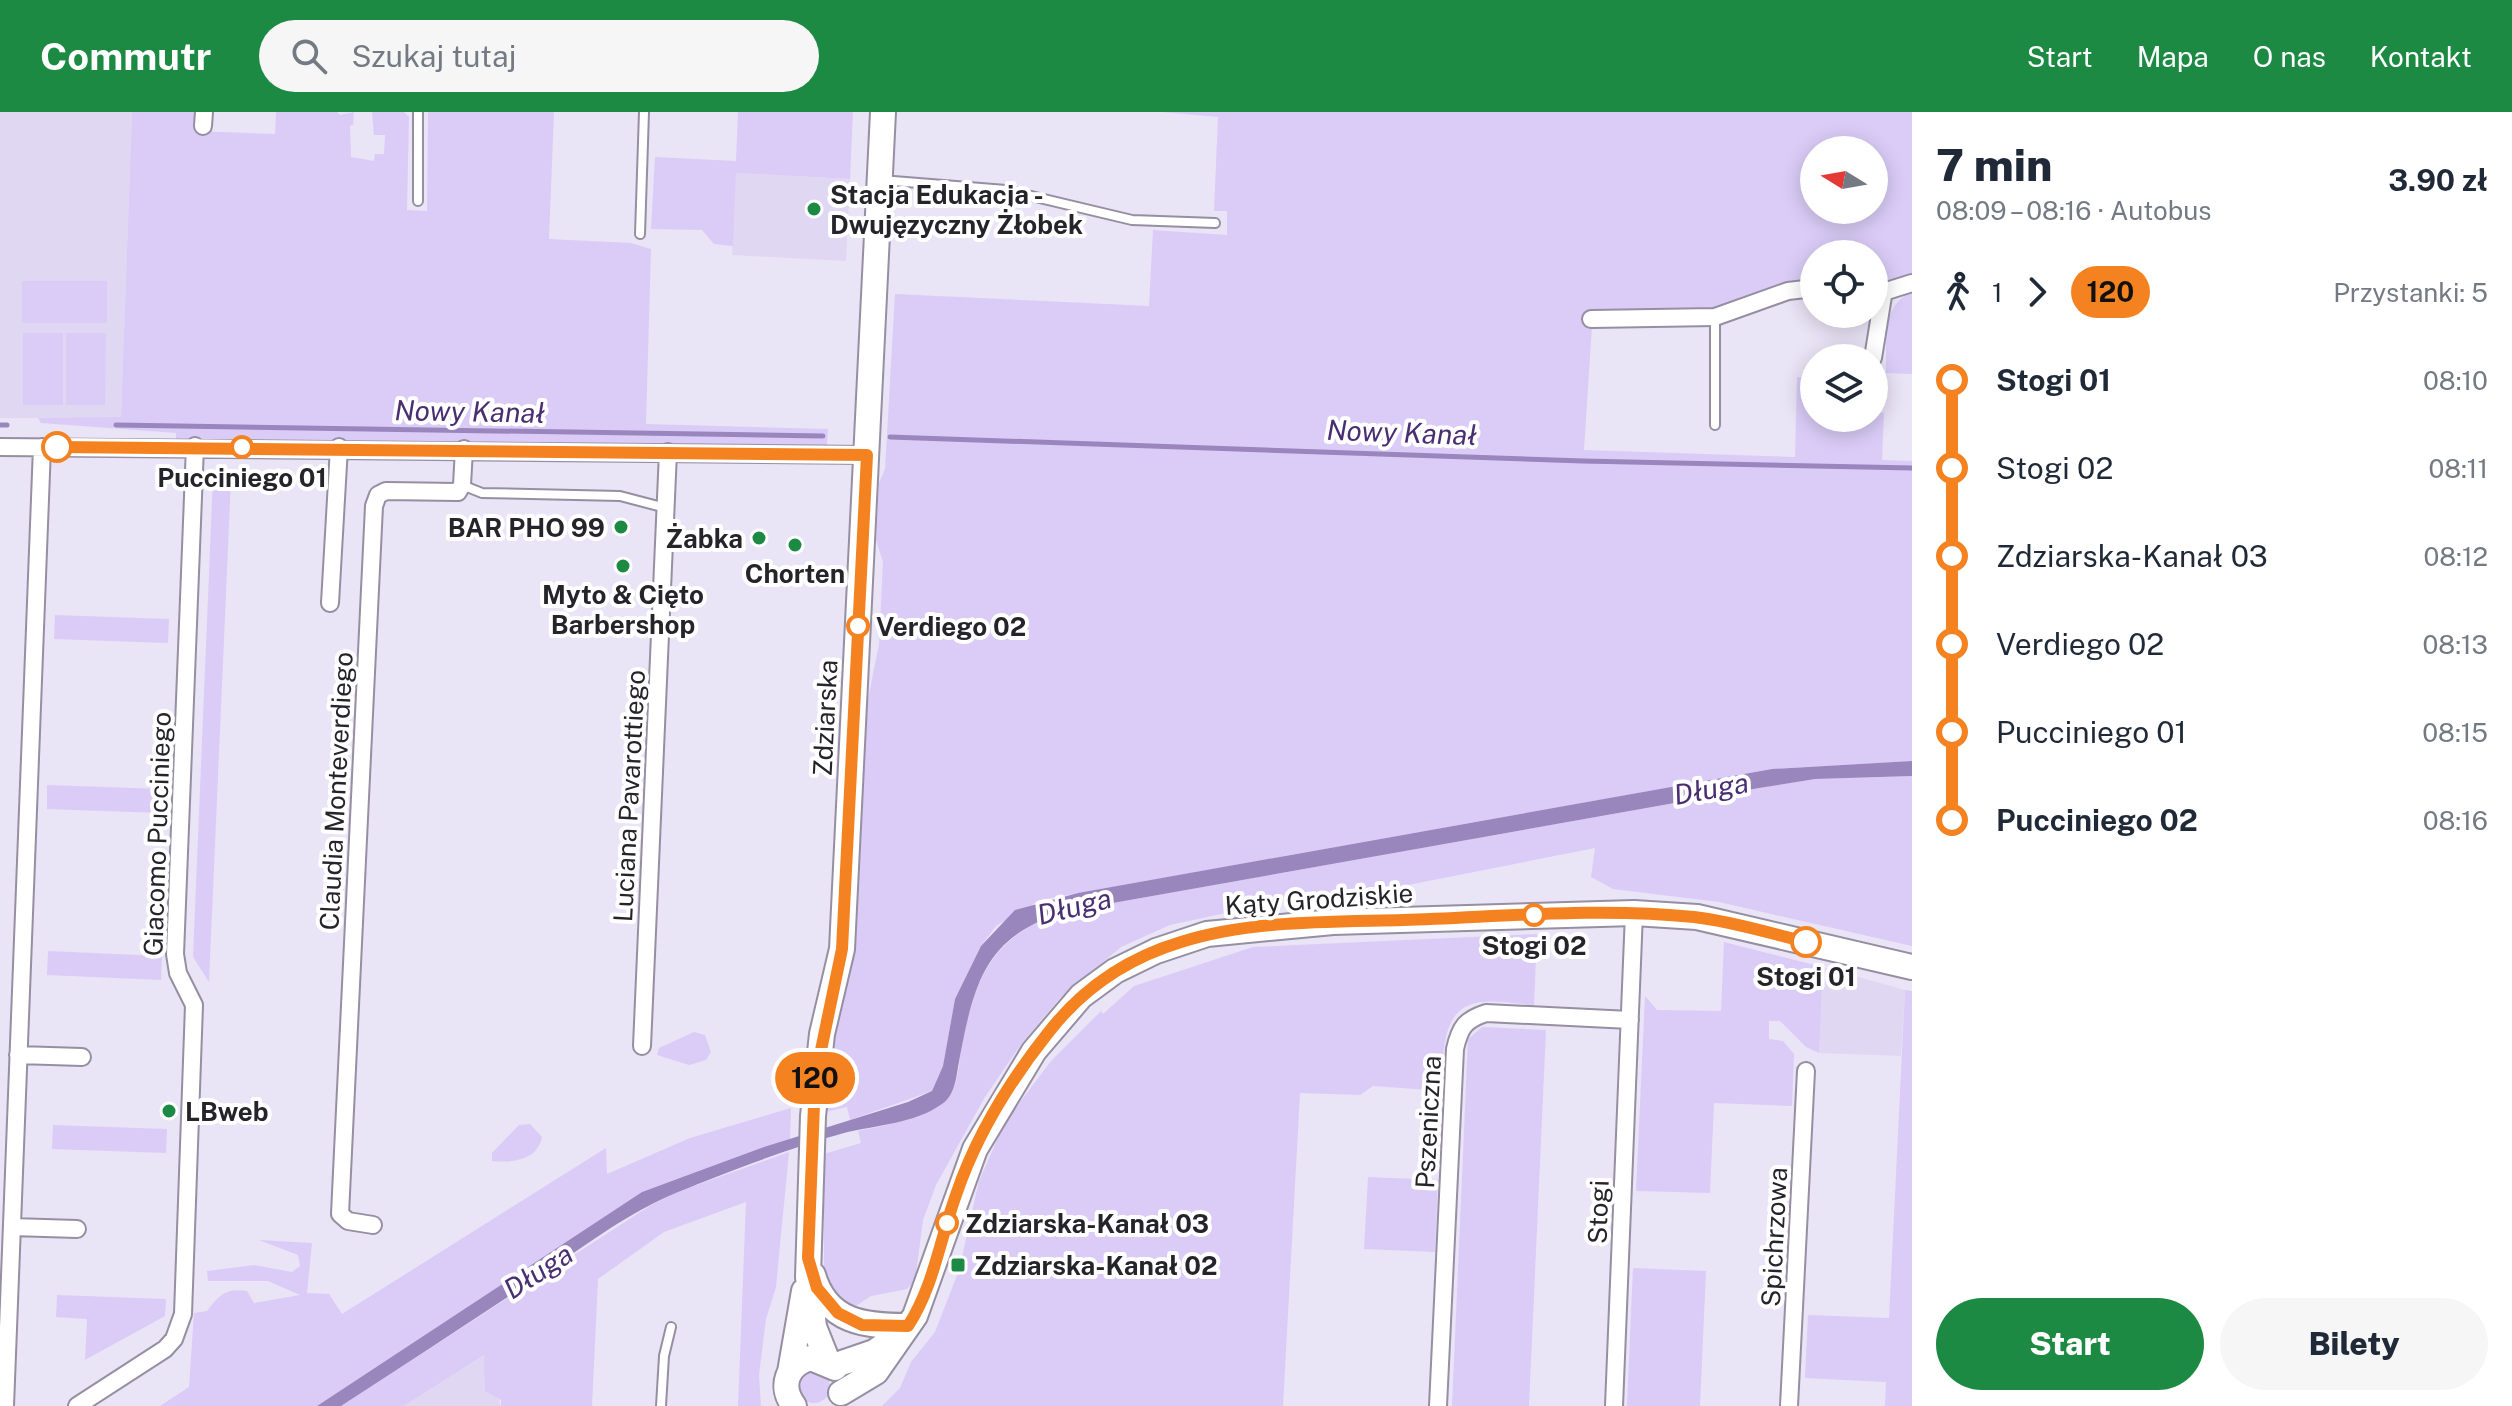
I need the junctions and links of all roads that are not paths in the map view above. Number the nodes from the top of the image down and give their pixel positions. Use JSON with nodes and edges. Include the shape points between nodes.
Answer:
{"nodes":[{"id":1,"x":418,"y":112,"type":"edge"},
{"id":2,"x":644,"y":112,"type":"edge"},
{"id":3,"x":883,"y":112,"type":"edge"},
{"id":4,"x":880,"y":180,"type":"junction"},
{"id":5,"x":418,"y":201,"type":"dead end"},
{"id":6,"x":1215,"y":223,"type":"dead end"},
{"id":7,"x":640,"y":234,"type":"dead end"},
{"id":8,"x":1912,"y":283,"type":"edge"},
{"id":9,"x":1800,"y":290,"type":"edge"},
{"id":10,"x":1888,"y":292,"type":"edge"},
{"id":11,"x":1715,"y":317,"type":"junction"},
{"id":12,"x":1591,"y":319,"type":"dead end"},
{"id":13,"x":1715,"y":425,"type":"dead end"},
{"id":14,"x":195,"y":446,"type":"junction"},
{"id":15,"x":0,"y":447,"type":"edge"},
{"id":16,"x":42,"y":447,"type":"junction"},
{"id":17,"x":339,"y":447,"type":"junction"},
{"id":18,"x":464,"y":449,"type":"junction"},
{"id":19,"x":668,"y":452,"type":"junction"},
{"id":20,"x":867,"y":455,"type":"junction"},
{"id":21,"x":462,"y":485,"type":"junction"},
{"id":22,"x":666,"y":508,"type":"junction"},
{"id":23,"x":330,"y":603,"type":"dead end"},
{"id":24,"x":1634,"y":913,"type":"junction"},
{"id":25,"x":1912,"y":967,"type":"edge"},
{"id":26,"x":1630,"y":1020,"type":"junction"},
{"id":27,"x":642,"y":1046,"type":"dead end"},
{"id":28,"x":18,"y":1055,"type":"junction"},
{"id":29,"x":82,"y":1057,"type":"dead end"},
{"id":30,"x":1806,"y":1071,"type":"dead end"},
{"id":31,"x":373,"y":1225,"type":"dead end"},
{"id":32,"x":12,"y":1227,"type":"junction"},
{"id":33,"x":77,"y":1229,"type":"dead end"},
{"id":34,"x":808,"y":1267,"type":"junction"},
{"id":35,"x":671,"y":1327,"type":"dead end"},
{"id":36,"x":904,"y":1331,"type":"junction"},
{"id":37,"x":830,"y":1364,"type":"junction"},
{"id":38,"x":790,"y":1372,"type":"junction"},
{"id":39,"x":841,"y":1402,"type":"edge"},
{"id":40,"x":5,"y":1406,"type":"edge"},
{"id":41,"x":77,"y":1406,"type":"edge"},
{"id":42,"x":661,"y":1406,"type":"edge"},
{"id":43,"x":794,"y":1406,"type":"edge"},
{"id":44,"x":1438,"y":1406,"type":"edge"},
{"id":45,"x":1614,"y":1406,"type":"edge"},
{"id":46,"x":1789,"y":1406,"type":"edge"}],
"edges":[{"from":1,"to":5,"type":"lane"},
{"from":2,"to":7,"type":"lane"},
{"from":3,"to":4,"type":"street","name":"Zdziarska"},
{"from":4,"to":6,"type":"lane","via":[[1006,190],[1132,220]]},
{"from":4,"to":20,"type":"street","name":"Zdziarska"},
{"from":8,"to":10,"type":"street"},
{"from":9,"to":11,"type":"street"},
{"from":11,"to":12,"type":"street"},
{"from":11,"to":13,"type":"lane"},
{"from":14,"to":16,"type":"street"},
{"from":14,"to":17,"type":"street"},
{"from":14,"to":41,"type":"street","name":"Giacomo Pucciniego","via":[[175,954],[194,1005],[183,1314],[165,1349]]},
{"from":15,"to":16,"type":"street"},
{"from":16,"to":28,"type":"street"},
{"from":17,"to":18,"type":"street"},
{"from":17,"to":23,"type":"street"},
{"from":18,"to":19,"type":"street"},
{"from":18,"to":21,"type":"street"},
{"from":19,"to":20,"type":"street"},
{"from":19,"to":22,"type":"street","name":"Luciana Pavarottiego"},
{"from":20,"to":34,"type":"street","name":"Zdziarska","via":[[842,949],[822,1034],[813,1116]]},
{"from":21,"to":22,"type":"lane","via":[[482,493],[625,497]]},
{"from":21,"to":31,"type":"street","name":"Claudia Monteverdiego","via":[[452,493],[386,491],[374,506],[340,1214],[348,1221]]},
{"from":22,"to":27,"type":"street","name":"Luciana Pavarottiego"},
{"from":24,"to":25,"type":"street","name":"Kąty Grodziskie","via":[[1697,917]]},
{"from":24,"to":26,"type":"street"},
{"from":24,"to":36,"type":"street","name":"Kąty Grodziskie","via":[[1250,929],[1179,942],[1115,971],[1067,1010],[998,1106],[967,1166],[927,1289]]},
{"from":26,"to":44,"type":"street","name":"Pszeniczna","via":[[1486,1013],[1459,1030]]},
{"from":26,"to":45,"type":"street","name":"Stogi"},
{"from":28,"to":29,"type":"street"},
{"from":28,"to":32,"type":"street"},
{"from":30,"to":46,"type":"street","name":"Spichrzowa"},
{"from":32,"to":33,"type":"street"},
{"from":32,"to":40,"type":"street"},
{"from":34,"to":36,"type":"street","via":[[838,1313],[862,1325]]},
{"from":34,"to":37,"type":"street","name":"Zdziarska","via":[[814,1327]]},
{"from":34,"to":38,"type":"street","name":"Zdziarska"},
{"from":35,"to":42,"type":"lane"},
{"from":36,"to":37,"type":"street","via":[[874,1352]]},
{"from":36,"to":39,"type":"street","name":"Kąty Grodziskie","via":[[869,1378]]},
{"from":37,"to":38,"type":"street","via":[[811,1358]]},
{"from":37,"to":39,"type":"street","name":"Zdziarska","via":[[841,1378]]},
{"from":38,"to":43,"type":"street","name":"Zdziarska","via":[[786,1389]]}]}
